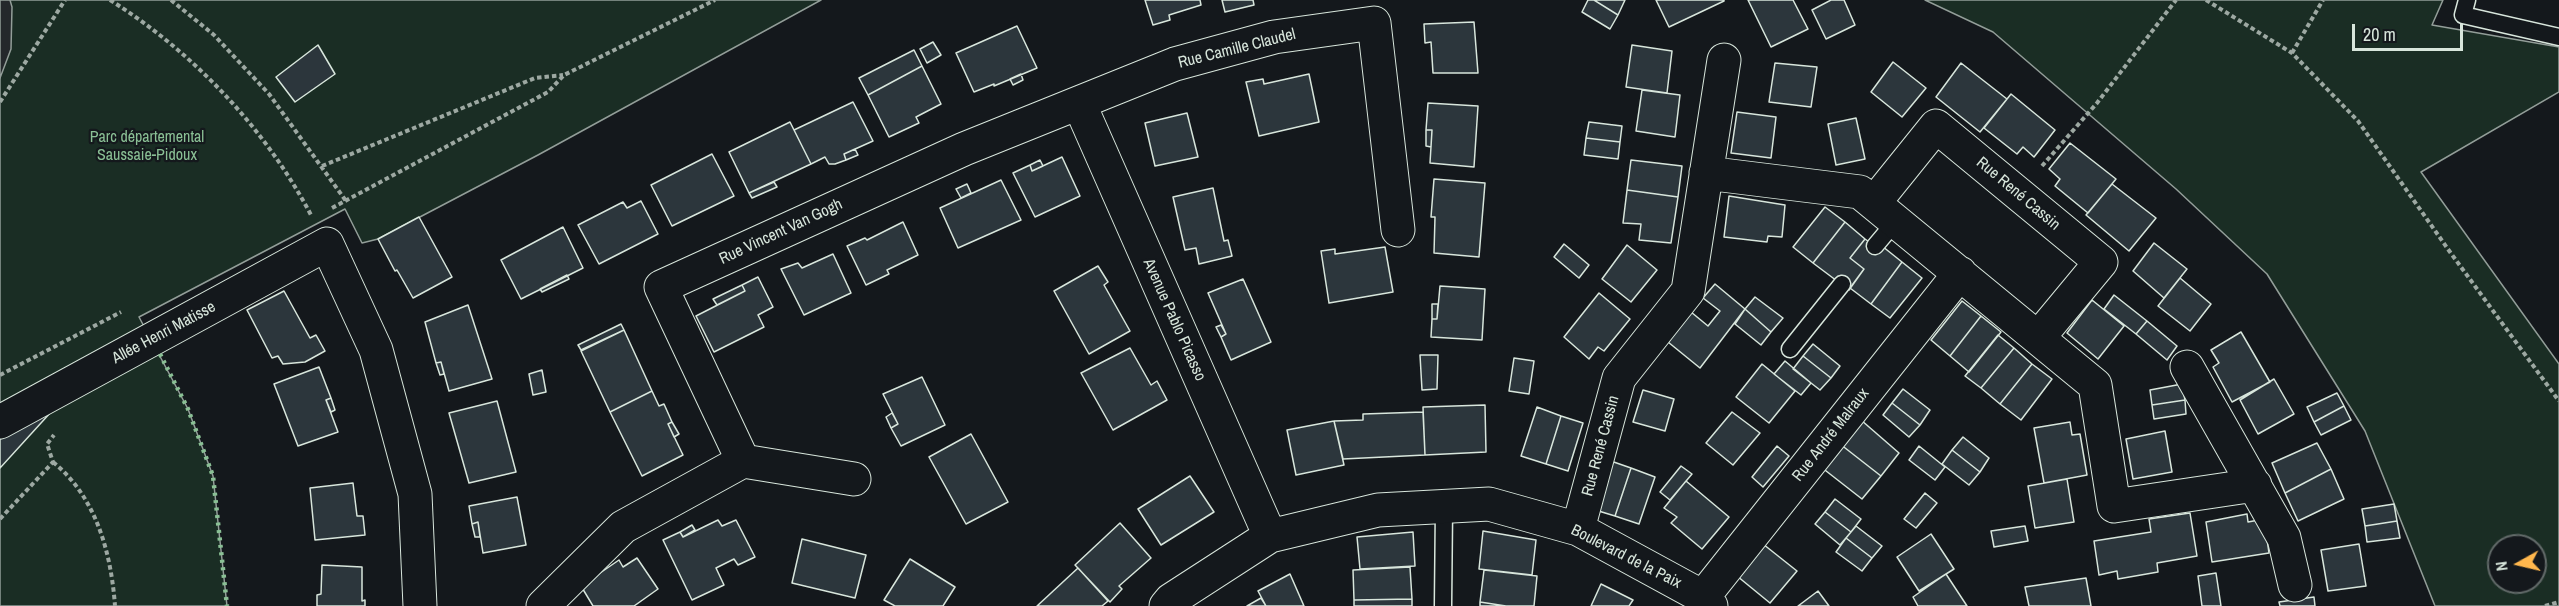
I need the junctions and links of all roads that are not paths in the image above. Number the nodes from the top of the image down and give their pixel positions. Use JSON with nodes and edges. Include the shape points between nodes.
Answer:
{"nodes":[{"id":1,"x":2467,"y":0,"type":"edge"},
{"id":2,"x":2559,"y":37,"type":"edge"},
{"id":3,"x":1724,"y":60,"type":"dead end"},
{"id":4,"x":1079,"y":103,"type":"junction"},
{"id":5,"x":1706,"y":173,"type":"junction"},
{"id":6,"x":1885,"y":212,"type":"junction"},
{"id":7,"x":1398,"y":230,"type":"dead end"},
{"id":8,"x":1875,"y":246,"type":"dead end"},
{"id":9,"x":1960,"y":273,"type":"junction"},
{"id":10,"x":1842,"y":284,"type":"dead end"},
{"id":11,"x":2038,"y":338,"type":"junction"},
{"id":12,"x":1790,"y":349,"type":"dead end"},
{"id":13,"x":2187,"y":367,"type":"dead end"},
{"id":14,"x":0,"y":422,"type":"edge"},
{"id":15,"x":743,"y":461,"type":"junction"},
{"id":16,"x":854,"y":479,"type":"dead end"},
{"id":17,"x":2255,"y":485,"type":"junction"},
{"id":18,"x":1444,"y":507,"type":"junction"},
{"id":19,"x":1578,"y":529,"type":"junction"},
{"id":20,"x":1270,"y":537,"type":"junction"},
{"id":21,"x":2295,"y":585,"type":"dead end"},
{"id":22,"x":1707,"y":602,"type":"edge"},
{"id":23,"x":420,"y":606,"type":"edge"},
{"id":24,"x":543,"y":606,"type":"edge"},
{"id":25,"x":1166,"y":606,"type":"edge"},
{"id":26,"x":1443,"y":606,"type":"edge"}],
"edges":[{"from":1,"to":2,"type":"lane","via":[[2463,15]]},
{"from":3,"to":5,"type":"street","name":"Rue René Cassin"},
{"from":4,"to":7,"type":"street","name":"Rue Camille Claudel","via":[[1175,64],[1274,37],[1374,23]]},
{"from":4,"to":15,"type":"street","name":"Rue Vincent Van Gogh","via":[[964,149],[662,287]]},
{"from":4,"to":20,"type":"street","name":"Avenue Pablo Picasso"},
{"from":5,"to":6,"type":"street","via":[[1860,192]]},
{"from":5,"to":19,"type":"street","name":"Rue René Cassin","via":[[1688,291],[1619,378]]},
{"from":6,"to":8,"type":"lane"},
{"from":6,"to":9,"type":"street"},
{"from":6,"to":11,"type":"street","name":"Rue René Cassin","via":[[1936,126],[2101,262]]},
{"from":9,"to":11,"type":"street"},
{"from":9,"to":22,"type":"street","name":"Rue André Malraux"},
{"from":10,"to":12,"type":"lane"},
{"from":11,"to":17,"type":"street","via":[[2095,385],[2114,506]]},
{"from":13,"to":17,"type":"street"},
{"from":14,"to":23,"type":"street","name":"Allée Henri Matisse","via":[[324,229],[376,350],[415,494]]},
{"from":15,"to":16,"type":"street"},
{"from":15,"to":24,"type":"street","via":[[623,527]]},
{"from":17,"to":21,"type":"street","via":[[2284,538]]},
{"from":18,"to":19,"type":"street","name":"Boulevard de la Paix","via":[[1489,504]]},
{"from":18,"to":20,"type":"street","name":"Boulevard de la Paix","via":[[1378,510]]},
{"from":18,"to":26,"type":"lane"},
{"from":19,"to":22,"type":"street","name":"Boulevard de la Paix"},
{"from":20,"to":25,"type":"street","name":"Boulevard de la Paix"}]}
